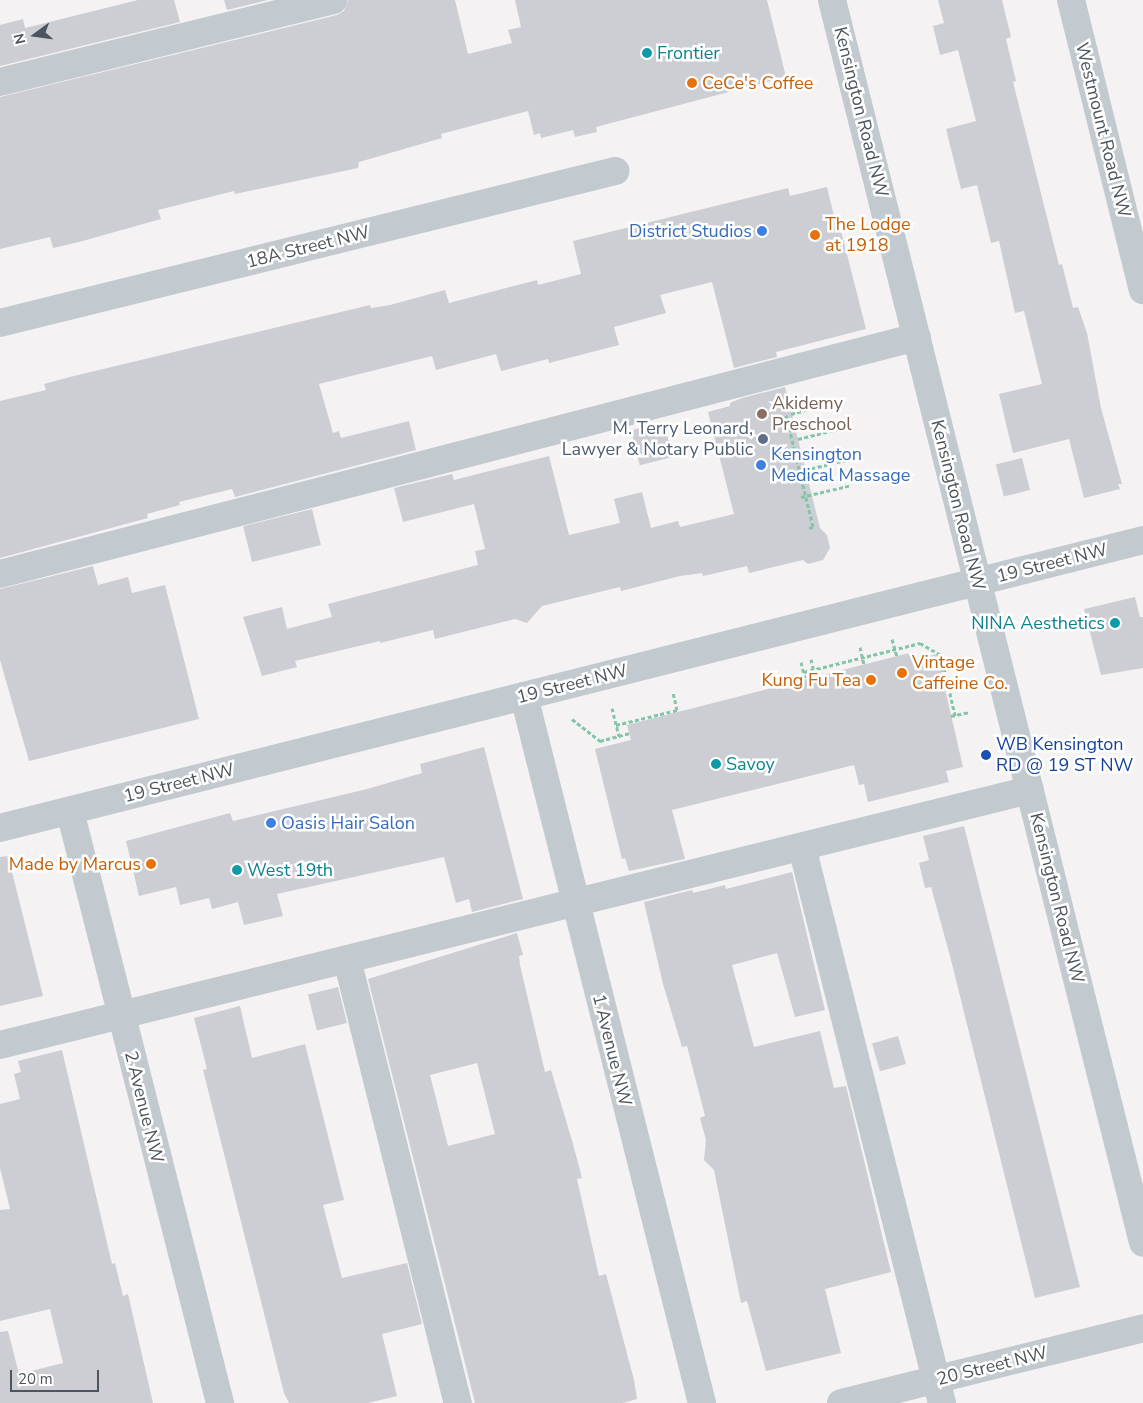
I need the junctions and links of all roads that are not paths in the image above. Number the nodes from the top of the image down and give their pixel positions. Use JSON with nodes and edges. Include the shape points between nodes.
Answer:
{"nodes":[{"id":1,"x":333,"y":0,"type":"edge"},
{"id":2,"x":832,"y":0,"type":"edge"},
{"id":3,"x":1071,"y":0,"type":"edge"},
{"id":4,"x":0,"y":82,"type":"edge"},
{"id":5,"x":615,"y":171,"type":"dead end"},
{"id":6,"x":1143,"y":290,"type":"edge"},
{"id":7,"x":0,"y":323,"type":"edge"},
{"id":8,"x":917,"y":337,"type":"junction"},
{"id":9,"x":1143,"y":540,"type":"edge"},
{"id":10,"x":0,"y":574,"type":"edge"},
{"id":11,"x":977,"y":582,"type":"junction"},
{"id":12,"x":524,"y":696,"type":"junction"},
{"id":13,"x":1030,"y":790,"type":"junction"},
{"id":14,"x":70,"y":811,"type":"junction"},
{"id":15,"x":0,"y":828,"type":"edge"},
{"id":16,"x":802,"y":847,"type":"junction"},
{"id":17,"x":575,"y":903,"type":"junction"},
{"id":18,"x":347,"y":959,"type":"junction"},
{"id":19,"x":121,"y":1015,"type":"junction"},
{"id":20,"x":0,"y":1045,"type":"edge"},
{"id":21,"x":1143,"y":1243,"type":"edge"},
{"id":22,"x":1143,"y":1328,"type":"edge"},
{"id":23,"x":939,"y":1392,"type":"edge"},
{"id":24,"x":220,"y":1403,"type":"edge"},
{"id":25,"x":458,"y":1403,"type":"edge"},
{"id":26,"x":702,"y":1403,"type":"edge"},
{"id":27,"x":841,"y":1403,"type":"edge"}],
"edges":[{"from":1,"to":4,"type":"street"},
{"from":2,"to":8,"type":"street","name":"Kensington Road NW"},
{"from":3,"to":6,"type":"street","name":"Westmount Road NW"},
{"from":5,"to":7,"type":"street","name":"18A Street NW"},
{"from":8,"to":10,"type":"street"},
{"from":8,"to":11,"type":"street","name":"Kensington Road NW"},
{"from":9,"to":11,"type":"street","name":"19 Street NW"},
{"from":11,"to":12,"type":"street","name":"19 Street NW"},
{"from":11,"to":13,"type":"street","name":"Kensington Road NW"},
{"from":12,"to":14,"type":"street","name":"19 Street NW"},
{"from":12,"to":17,"type":"street","name":"1 Avenue NW"},
{"from":13,"to":16,"type":"street"},
{"from":13,"to":21,"type":"street","name":"Kensington Road NW"},
{"from":14,"to":15,"type":"street","name":"19 Street NW"},
{"from":14,"to":19,"type":"street","name":"2 Avenue NW"},
{"from":16,"to":17,"type":"street"},
{"from":16,"to":23,"type":"street"},
{"from":17,"to":18,"type":"street"},
{"from":17,"to":26,"type":"street","name":"1 Avenue NW"},
{"from":18,"to":19,"type":"street"},
{"from":18,"to":25,"type":"street"},
{"from":19,"to":20,"type":"street"},
{"from":19,"to":24,"type":"street","name":"2 Avenue NW"},
{"from":22,"to":23,"type":"street","name":"20 Street NW"},
{"from":23,"to":27,"type":"street","name":"20 Street NW"}]}
